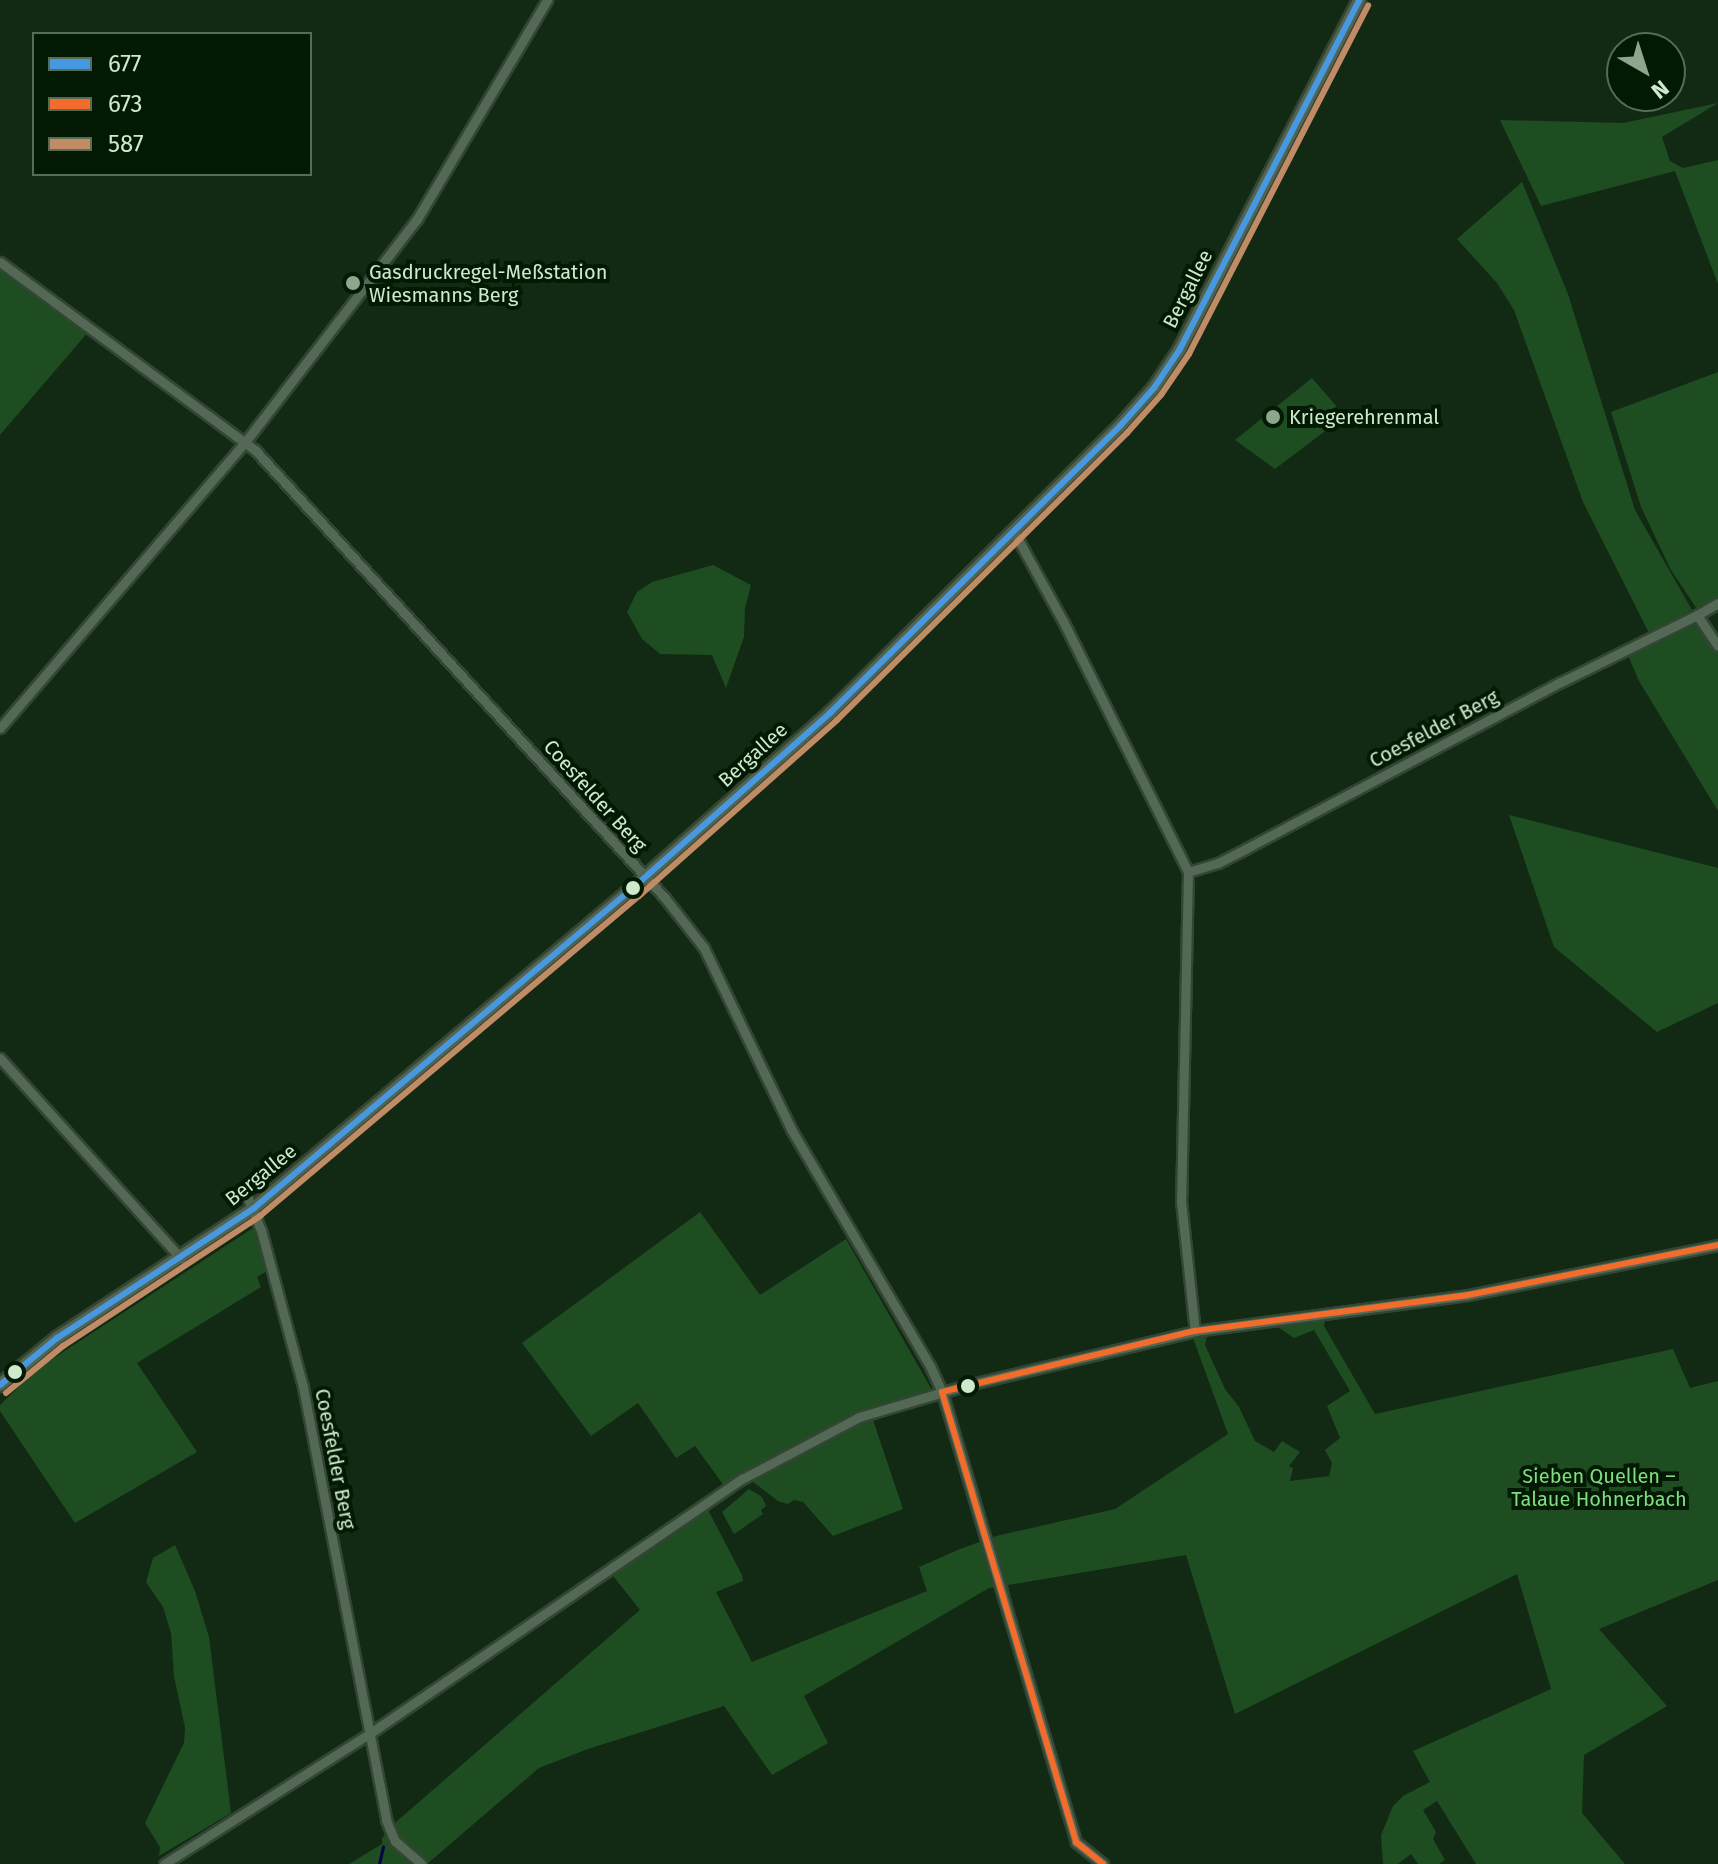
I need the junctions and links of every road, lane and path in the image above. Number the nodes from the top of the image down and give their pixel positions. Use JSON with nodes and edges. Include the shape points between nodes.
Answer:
{"nodes":[{"id":1,"x":547,"y":0,"type":"edge"},
{"id":2,"x":1359,"y":0,"type":"edge"},
{"id":3,"x":0,"y":262,"type":"edge"},
{"id":4,"x":246,"y":441,"type":"junction"},
{"id":5,"x":1014,"y":532,"type":"junction"},
{"id":6,"x":1718,"y":603,"type":"edge"},
{"id":7,"x":1697,"y":615,"type":"junction"},
{"id":8,"x":1718,"y":646,"type":"edge"},
{"id":9,"x":0,"y":728,"type":"edge"},
{"id":10,"x":1188,"y":872,"type":"junction"},
{"id":11,"x":645,"y":877,"type":"junction"},
{"id":12,"x":0,"y":1058,"type":"edge"},
{"id":13,"x":250,"y":1202,"type":"junction"},
{"id":14,"x":1718,"y":1245,"type":"edge"},
{"id":15,"x":177,"y":1253,"type":"junction"},
{"id":16,"x":1195,"y":1331,"type":"junction"},
{"id":17,"x":0,"y":1385,"type":"edge"},
{"id":18,"x":942,"y":1392,"type":"junction"},
{"id":19,"x":369,"y":1734,"type":"junction"},
{"id":20,"x":164,"y":1864,"type":"edge"},
{"id":21,"x":421,"y":1864,"type":"edge"},
{"id":22,"x":1103,"y":1864,"type":"edge"}],
"edges":[{"from":1,"to":4,"type":"street","via":[[417,219]]},
{"from":2,"to":5,"type":"street","name":"Bergallee","via":[[1163,376]]},
{"from":3,"to":4,"type":"street","name":"Coesfelder Berg"},
{"from":4,"to":9,"type":"street"},
{"from":4,"to":11,"type":"street","name":"Coesfelder Berg"},
{"from":5,"to":10,"type":"street"},
{"from":5,"to":11,"type":"street","name":"Bergallee","via":[[830,713]]},
{"from":6,"to":7,"type":"street","name":"Coesfelder Berg"},
{"from":7,"to":8,"type":"street"},
{"from":7,"to":10,"type":"street","name":"Coesfelder Berg","via":[[1228,858]]},
{"from":10,"to":16,"type":"street","via":[[1181,1201]]},
{"from":11,"to":13,"type":"street","name":"Bergallee"},
{"from":11,"to":18,"type":"street","name":"Coesfelder Berg","via":[[704,948],[791,1129]]},
{"from":12,"to":15,"type":"street"},
{"from":13,"to":15,"type":"street","name":"Bergallee"},
{"from":13,"to":19,"type":"street","name":"Coesfelder Berg","via":[[303,1387]]},
{"from":14,"to":16,"type":"street","via":[[1468,1295]]},
{"from":15,"to":17,"type":"street","name":"Bergallee"},
{"from":16,"to":18,"type":"street"},
{"from":18,"to":19,"type":"street","via":[[859,1417],[742,1479]]},
{"from":18,"to":22,"type":"street","name":"Coesfelder Berg","via":[[1076,1842]]},
{"from":19,"to":20,"type":"street"},
{"from":19,"to":21,"type":"street","name":"Coesfelder Berg","via":[[386,1820],[395,1841]]}]}
